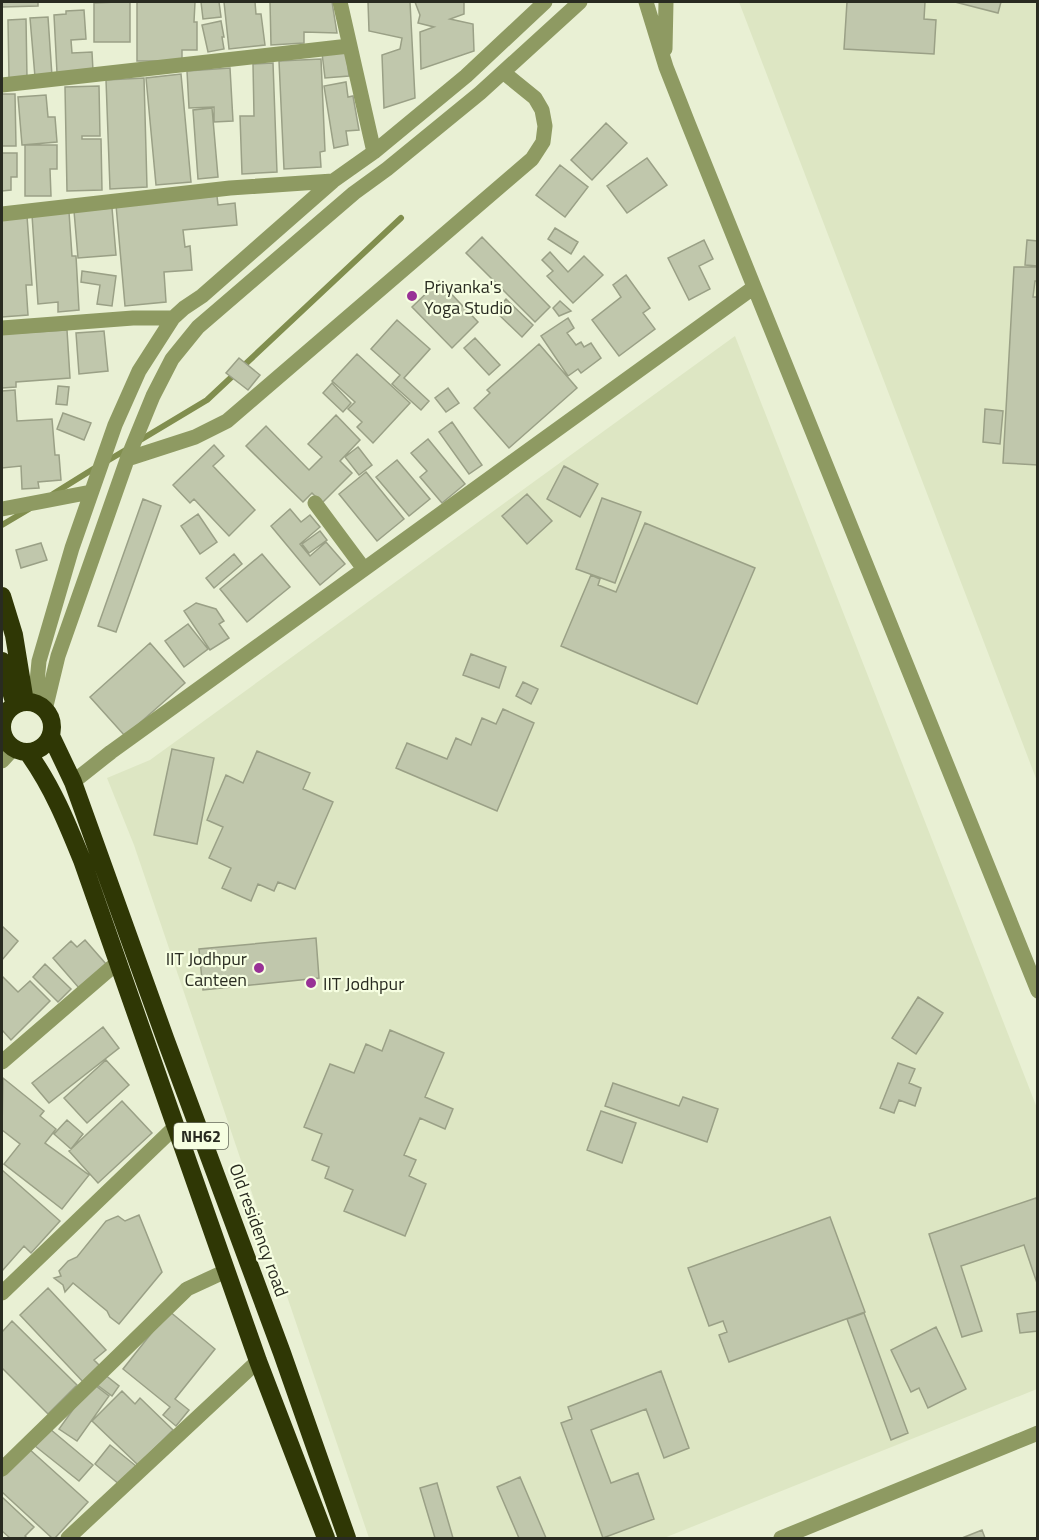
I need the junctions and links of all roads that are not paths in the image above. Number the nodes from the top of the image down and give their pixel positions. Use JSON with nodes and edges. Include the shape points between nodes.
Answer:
{"nodes":[{"id":1,"x":340,"y":2,"type":"edge"},
{"id":2,"x":545,"y":2,"type":"edge"},
{"id":3,"x":580,"y":2,"type":"edge"},
{"id":4,"x":646,"y":2,"type":"edge"},
{"id":5,"x":666,"y":2,"type":"edge"},
{"id":6,"x":349,"y":46,"type":"junction"},
{"id":7,"x":666,"y":67,"type":"junction"},
{"id":8,"x":503,"y":72,"type":"junction"},
{"id":9,"x":2,"y":86,"type":"edge"},
{"id":10,"x":374,"y":152,"type":"junction"},
{"id":11,"x":333,"y":181,"type":"junction"},
{"id":12,"x":2,"y":214,"type":"edge"},
{"id":13,"x":753,"y":288,"type":"junction"},
{"id":14,"x":172,"y":318,"type":"junction"},
{"id":15,"x":2,"y":328,"type":"edge"},
{"id":16,"x":127,"y":458,"type":"junction"},
{"id":17,"x":91,"y":492,"type":"junction"},
{"id":18,"x":315,"y":503,"type":"dead end"},
{"id":19,"x":2,"y":509,"type":"edge"},
{"id":20,"x":364,"y":569,"type":"junction"},
{"id":21,"x":2,"y":596,"type":"edge"},
{"id":22,"x":2,"y":661,"type":"edge"},
{"id":23,"x":30,"y":705,"type":"junction"},
{"id":24,"x":2,"y":721,"type":"edge"},
{"id":25,"x":51,"y":736,"type":"junction"},
{"id":26,"x":14,"y":754,"type":"edge"},
{"id":27,"x":73,"y":782,"type":"junction"},
{"id":28,"x":118,"y":962,"type":"junction"},
{"id":29,"x":1038,"y":991,"type":"edge"},
{"id":30,"x":2,"y":1062,"type":"edge"},
{"id":31,"x":176,"y":1126,"type":"junction"},
{"id":32,"x":226,"y":1271,"type":"junction"},
{"id":33,"x":2,"y":1293,"type":"edge"},
{"id":34,"x":258,"y":1361,"type":"junction"},
{"id":35,"x":1038,"y":1433,"type":"edge"},
{"id":36,"x":2,"y":1470,"type":"edge"},
{"id":37,"x":68,"y":1539,"type":"edge"},
{"id":38,"x":326,"y":1539,"type":"edge"},
{"id":39,"x":347,"y":1539,"type":"edge"},
{"id":40,"x":781,"y":1539,"type":"edge"}],
"edges":[{"from":1,"to":6,"type":"street"},
{"from":2,"to":10,"type":"street","via":[[474,69]]},
{"from":3,"to":8,"type":"street"},
{"from":4,"to":7,"type":"street"},
{"from":5,"to":7,"type":"street"},
{"from":6,"to":9,"type":"street"},
{"from":6,"to":10,"type":"street"},
{"from":7,"to":13,"type":"street"},
{"from":8,"to":16,"type":"street","via":[[198,327],[172,359]]},
{"from":8,"to":16,"type":"street","via":[[535,98],[542,110],[543,142],[532,159],[227,421],[195,437]]},
{"from":10,"to":11,"type":"street"},
{"from":11,"to":12,"type":"street","via":[[230,188]]},
{"from":11,"to":14,"type":"street"},
{"from":13,"to":20,"type":"street"},
{"from":13,"to":29,"type":"street"},
{"from":14,"to":15,"type":"street"},
{"from":14,"to":17,"type":"street","via":[[139,371]]},
{"from":16,"to":23,"type":"street","via":[[58,656]]},
{"from":17,"to":19,"type":"street"},
{"from":17,"to":23,"type":"street","via":[[39,661]]},
{"from":18,"to":20,"type":"street"},
{"from":20,"to":27,"type":"street"},
{"from":21,"to":23,"type":"highway","number":"NH62"},
{"from":22,"to":23,"type":"highway","number":"NH62"},
{"from":23,"to":24,"type":"highway","number":"NH62","via":[[7,711]]},
{"from":23,"to":25,"type":"highway","number":"NH62","via":[[50,718]]},
{"from":24,"to":26,"type":"highway","number":"NH62","via":[[5,741]]},
{"from":25,"to":26,"type":"highway","via":[[38,750]]},
{"from":25,"to":27,"type":"highway","name":"Old residency road","number":"NH62"},
{"from":26,"to":28,"type":"highway","number":"NH62","via":[[44,774],[63,814]]},
{"from":27,"to":39,"type":"highway","name":"Old residency road","number":"NH62"},
{"from":28,"to":30,"type":"street"},
{"from":28,"to":31,"type":"highway","number":"NH62"},
{"from":31,"to":32,"type":"highway","number":"NH62"},
{"from":31,"to":33,"type":"street"},
{"from":32,"to":34,"type":"highway","number":"NH62"},
{"from":32,"to":36,"type":"street","via":[[187,1289]]},
{"from":34,"to":37,"type":"street"},
{"from":34,"to":38,"type":"highway","number":"NH62"},
{"from":35,"to":40,"type":"street"}]}
